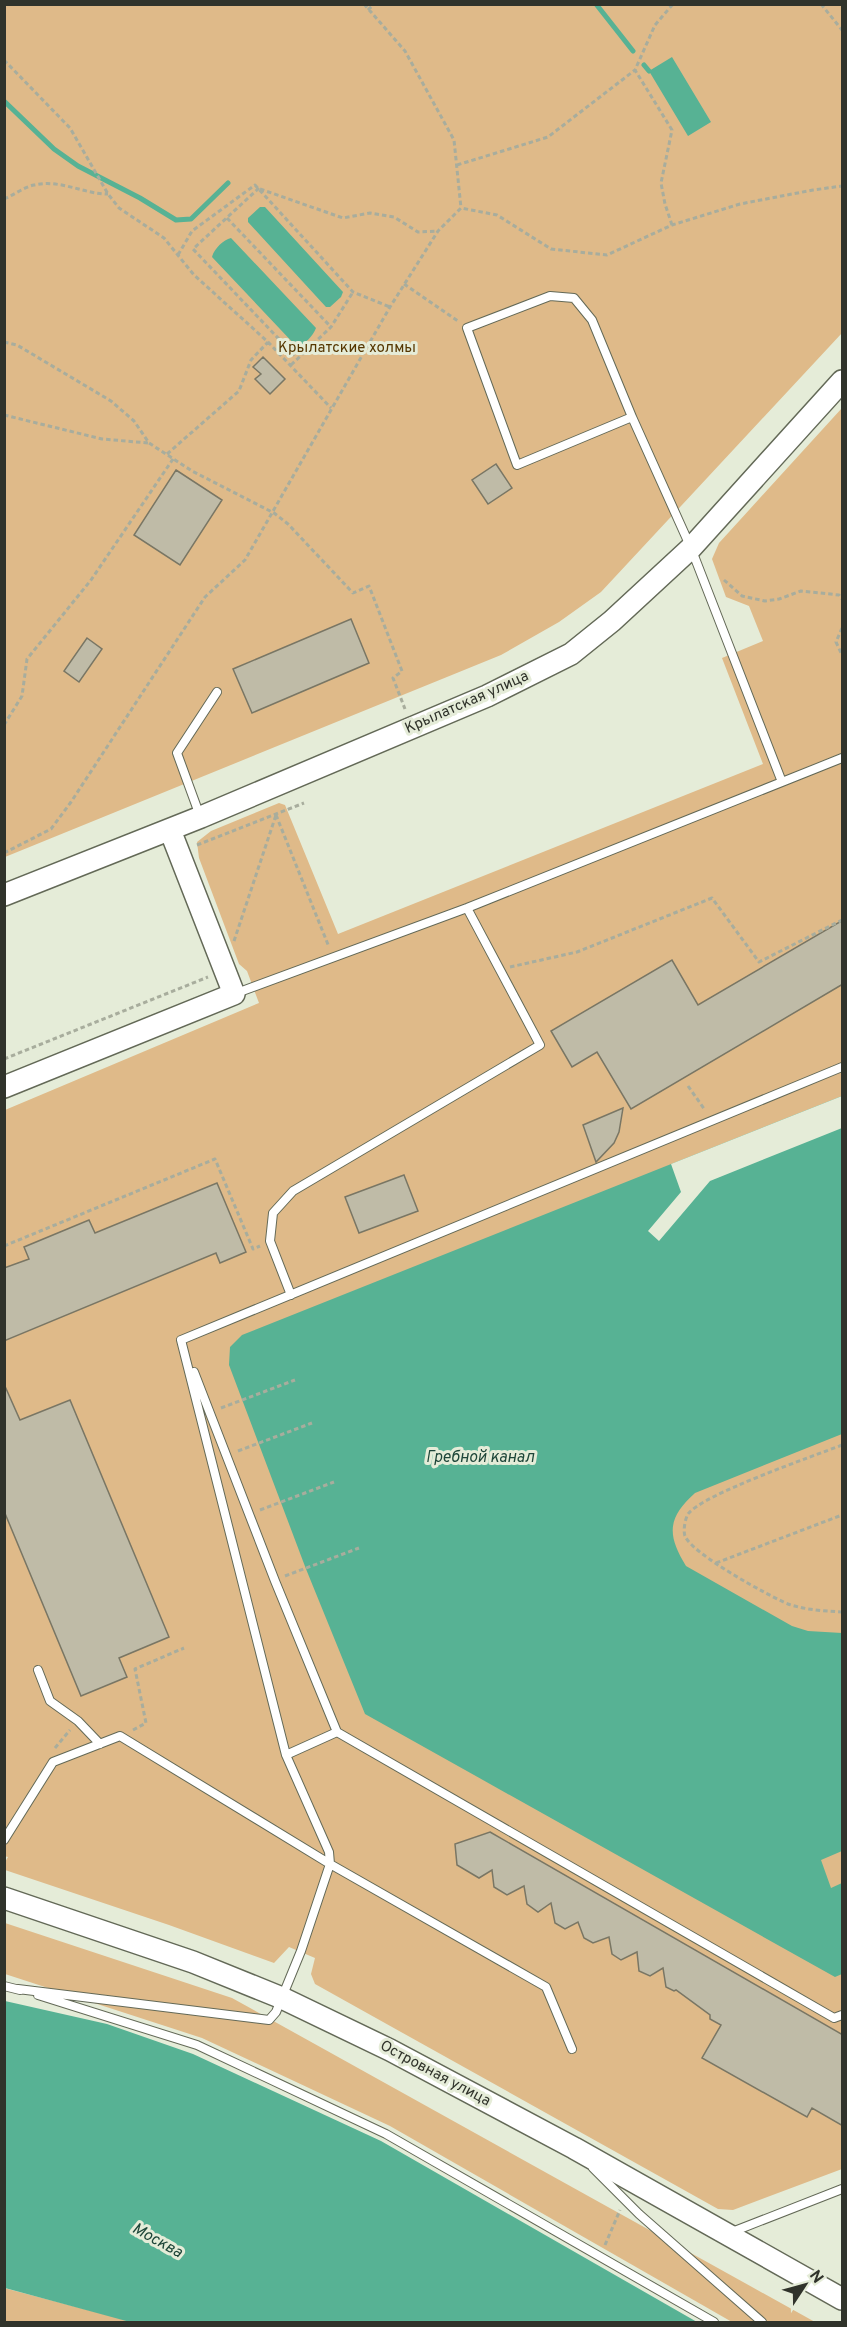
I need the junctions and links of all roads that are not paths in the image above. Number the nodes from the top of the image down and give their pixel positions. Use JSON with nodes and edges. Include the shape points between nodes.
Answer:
{"nodes":[{"id":1,"x":843,"y":381,"type":"edge"},
{"id":2,"x":632,"y":417,"type":"junction"},
{"id":3,"x":691,"y":548,"type":"junction"},
{"id":4,"x":217,"y":692,"type":"dead end"},
{"id":5,"x":843,"y":758,"type":"edge"},
{"id":6,"x":782,"y":782,"type":"junction"},
{"id":7,"x":201,"y":817,"type":"junction"},
{"id":8,"x":170,"y":830,"type":"junction"},
{"id":9,"x":4,"y":895,"type":"edge"},
{"id":10,"x":467,"y":908,"type":"junction"},
{"id":11,"x":234,"y":994,"type":"junction"},
{"id":12,"x":843,"y":1067,"type":"edge"},
{"id":13,"x":4,"y":1087,"type":"edge"},
{"id":14,"x":291,"y":1295,"type":"junction"},
{"id":15,"x":181,"y":1340,"type":"junction"},
{"id":16,"x":38,"y":1670,"type":"dead end"},
{"id":17,"x":336,"y":1732,"type":"junction"},
{"id":18,"x":100,"y":1744,"type":"junction"},
{"id":19,"x":286,"y":1755,"type":"junction"},
{"id":20,"x":4,"y":1840,"type":"edge"},
{"id":21,"x":330,"y":1864,"type":"junction"},
{"id":22,"x":4,"y":1898,"type":"edge"},
{"id":23,"x":4,"y":1986,"type":"edge"},
{"id":24,"x":18,"y":1989,"type":"junction"},
{"id":25,"x":282,"y":1998,"type":"junction"},
{"id":26,"x":843,"y":2015,"type":"edge"},
{"id":27,"x":572,"y":2049,"type":"dead end"},
{"id":28,"x":574,"y":2148,"type":"junction"},
{"id":29,"x":843,"y":2189,"type":"edge"},
{"id":30,"x":727,"y":2234,"type":"junction"},
{"id":31,"x":843,"y":2298,"type":"edge"},
{"id":32,"x":714,"y":2322,"type":"edge"},
{"id":33,"x":762,"y":2322,"type":"edge"}],
"edges":[{"from":1,"to":3,"type":"street","name":"Крылатская улица"},
{"from":2,"to":2,"type":"lane","via":[[517,465],[467,328],[550,296],[574,298],[592,320]]},
{"from":2,"to":3,"type":"lane"},
{"from":3,"to":6,"type":"lane"},
{"from":3,"to":7,"type":"street","name":"Крылатская улица","via":[[571,654],[487,696]]},
{"from":4,"to":7,"type":"lane","via":[[177,753]]},
{"from":5,"to":6,"type":"lane"},
{"from":6,"to":10,"type":"lane"},
{"from":7,"to":8,"type":"street","name":"Крылатская улица"},
{"from":8,"to":9,"type":"street","name":"Крылатская улица"},
{"from":8,"to":11,"type":"street"},
{"from":10,"to":11,"type":"lane"},
{"from":10,"to":14,"type":"lane","via":[[540,1045],[293,1191],[273,1213],[270,1242]]},
{"from":11,"to":13,"type":"street"},
{"from":12,"to":14,"type":"lane"},
{"from":14,"to":15,"type":"lane"},
{"from":15,"to":17,"type":"lane"},
{"from":15,"to":19,"type":"lane"},
{"from":16,"to":18,"type":"lane","via":[[50,1701],[78,1721]]},
{"from":17,"to":19,"type":"lane"},
{"from":17,"to":26,"type":"lane","via":[[834,2018]]},
{"from":18,"to":20,"type":"lane","via":[[53,1762]]},
{"from":18,"to":21,"type":"lane","via":[[120,1736]]},
{"from":19,"to":21,"type":"lane","via":[[329,1852]]},
{"from":21,"to":25,"type":"lane"},
{"from":21,"to":27,"type":"lane","via":[[546,1988]]},
{"from":22,"to":25,"type":"street","name":"Островная улица","via":[[193,1962]]},
{"from":23,"to":24,"type":"lane"},
{"from":24,"to":25,"type":"lane","via":[[262,2020],[273,2017]]},
{"from":24,"to":32,"type":"lane","via":[[197,2045],[386,2134]]},
{"from":25,"to":28,"type":"street","name":"Островная улица","via":[[390,2050]]},
{"from":28,"to":30,"type":"street","name":"Островная улица"},
{"from":28,"to":33,"type":"lane","via":[[639,2214]]},
{"from":29,"to":30,"type":"lane"},
{"from":30,"to":31,"type":"street","name":"Островная улица"}]}
